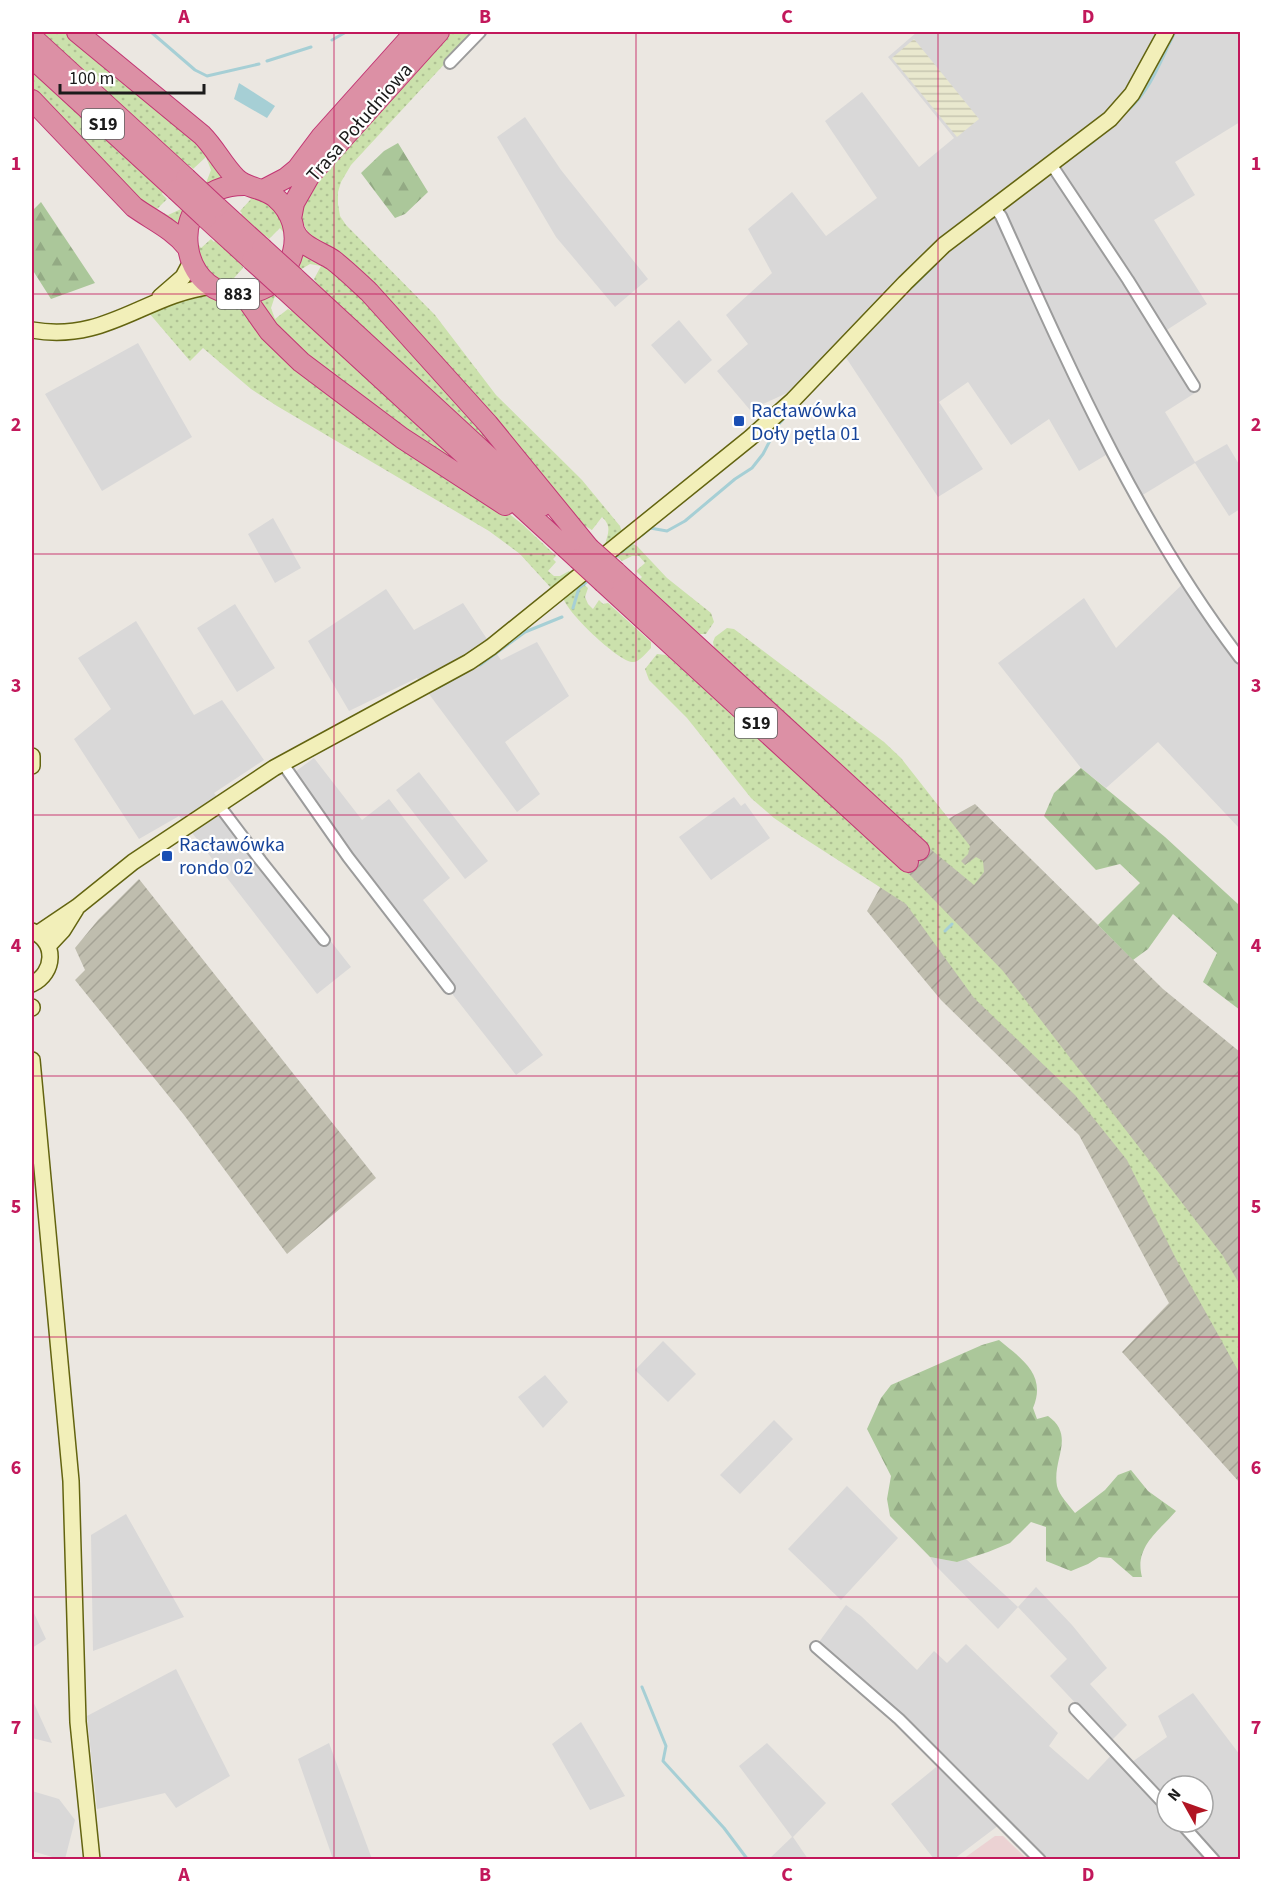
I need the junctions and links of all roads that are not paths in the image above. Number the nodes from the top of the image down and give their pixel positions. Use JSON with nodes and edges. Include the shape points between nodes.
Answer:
{"nodes":[{"id":1,"x":77,"y":32,"type":"edge"},
{"id":2,"x":415,"y":32,"type":"edge"},
{"id":3,"x":439,"y":32,"type":"edge"},
{"id":4,"x":480,"y":32,"type":"edge"},
{"id":5,"x":1166,"y":32,"type":"edge"},
{"id":6,"x":32,"y":37,"type":"edge"},
{"id":7,"x":32,"y":58,"type":"edge"},
{"id":8,"x":450,"y":63,"type":"dead end"},
{"id":9,"x":32,"y":100,"type":"edge"},
{"id":10,"x":1051,"y":164,"type":"junction"},
{"id":11,"x":181,"y":184,"type":"junction"},
{"id":12,"x":244,"y":185,"type":"junction"},
{"id":13,"x":263,"y":189,"type":"junction"},
{"id":14,"x":994,"y":207,"type":"junction"},
{"id":15,"x":293,"y":226,"type":"junction"},
{"id":16,"x":189,"y":255,"type":"junction"},
{"id":17,"x":289,"y":283,"type":"junction"},
{"id":18,"x":212,"y":286,"type":"junction"},
{"id":19,"x":243,"y":294,"type":"junction"},
{"id":20,"x":156,"y":301,"type":"junction"},
{"id":21,"x":32,"y":330,"type":"edge"},
{"id":22,"x":1194,"y":386,"type":"dead end"},
{"id":23,"x":549,"y":533,"type":"junction"},
{"id":24,"x":583,"y":554,"type":"junction"},
{"id":25,"x":1240,"y":658,"type":"edge"},
{"id":26,"x":32,"y":756,"type":"edge"},
{"id":27,"x":283,"y":764,"type":"junction"},
{"id":28,"x":32,"y":766,"type":"edge"},
{"id":29,"x":218,"y":804,"type":"junction"},
{"id":30,"x":913,"y":856,"type":"dead end"},
{"id":31,"x":77,"y":907,"type":"junction"},
{"id":32,"x":34,"y":932,"type":"edge"},
{"id":33,"x":324,"y":940,"type":"dead end"},
{"id":34,"x":48,"y":945,"type":"junction"},
{"id":35,"x":32,"y":986,"type":"edge"},
{"id":36,"x":449,"y":988,"type":"dead end"},
{"id":37,"x":32,"y":1060,"type":"edge"},
{"id":38,"x":816,"y":1647,"type":"dead end"},
{"id":39,"x":1076,"y":1709,"type":"dead end"},
{"id":40,"x":1155,"y":1794,"type":"edge"},
{"id":41,"x":1191,"y":1834,"type":"edge"},
{"id":42,"x":92,"y":1860,"type":"edge"},
{"id":43,"x":1040,"y":1860,"type":"edge"},
{"id":44,"x":1214,"y":1860,"type":"edge"}],
"edges":[{"from":1,"to":12,"type":"highway","via":[[202,135]]},
{"from":2,"to":13,"type":"highway","name":"Trasa Południowa","via":[[297,169]]},
{"from":3,"to":15,"type":"highway","name":"Trasa Południowa","number":"883","via":[[310,175],[294,203]]},
{"from":4,"to":8,"type":"street"},
{"from":5,"to":10,"type":"street","via":[[1140,81],[1117,111]]},
{"from":6,"to":11,"type":"highway","number":"S19"},
{"from":7,"to":11,"type":"highway","number":"S19"},
{"from":9,"to":16,"type":"highway","via":[[128,201],[172,232]]},
{"from":10,"to":14,"type":"street"},
{"from":10,"to":22,"type":"street"},
{"from":11,"to":17,"type":"highway","number":"S19","bridge":true},
{"from":12,"to":13,"type":"highway"},
{"from":12,"to":16,"type":"highway","via":[[219,189],[198,205],[189,222]]},
{"from":13,"to":15,"type":"highway","via":[[280,201]]},
{"from":14,"to":25,"type":"street","via":[[1114,456],[1189,585]]},
{"from":14,"to":27,"type":"street","via":[[927,261],[793,400],[750,438],[524,621],[469,662]]},
{"from":15,"to":19,"type":"highway","number":"883","via":[[295,246],[280,277],[263,289]]},
{"from":15,"to":24,"type":"highway","via":[[302,243],[331,259],[369,292],[488,424]]},
{"from":16,"to":18,"type":"highway","number":"883","via":[[198,274]]},
{"from":16,"to":20,"type":"street","via":[[183,277]]},
{"from":17,"to":23,"type":"highway","number":"S19"},
{"from":17,"to":24,"type":"highway","number":"S19"},
{"from":18,"to":19,"type":"highway","number":"883"},
{"from":18,"to":20,"type":"street"},
{"from":19,"to":23,"type":"highway","via":[[284,347],[308,368],[402,438]]},
{"from":20,"to":21,"type":"street","via":[[112,323],[84,331]]},
{"from":23,"to":24,"type":"highway","number":"S19"},
{"from":24,"to":30,"type":"highway","number":"S19","bridge":true},
{"from":26,"to":28,"type":"street"},
{"from":27,"to":29,"type":"street"},
{"from":27,"to":36,"type":"street","via":[[348,857]]},
{"from":29,"to":31,"type":"street","via":[[133,862]]},
{"from":29,"to":33,"type":"street"},
{"from":31,"to":32,"type":"street"},
{"from":31,"to":34,"type":"street"},
{"from":32,"to":34,"type":"street"},
{"from":34,"to":35,"type":"street","via":[[47,972]]},
{"from":37,"to":42,"type":"street","via":[[70,1482],[78,1722]]},
{"from":38,"to":43,"type":"street","via":[[908,1727]]},
{"from":39,"to":40,"type":"street"},
{"from":41,"to":44,"type":"street"}]}
